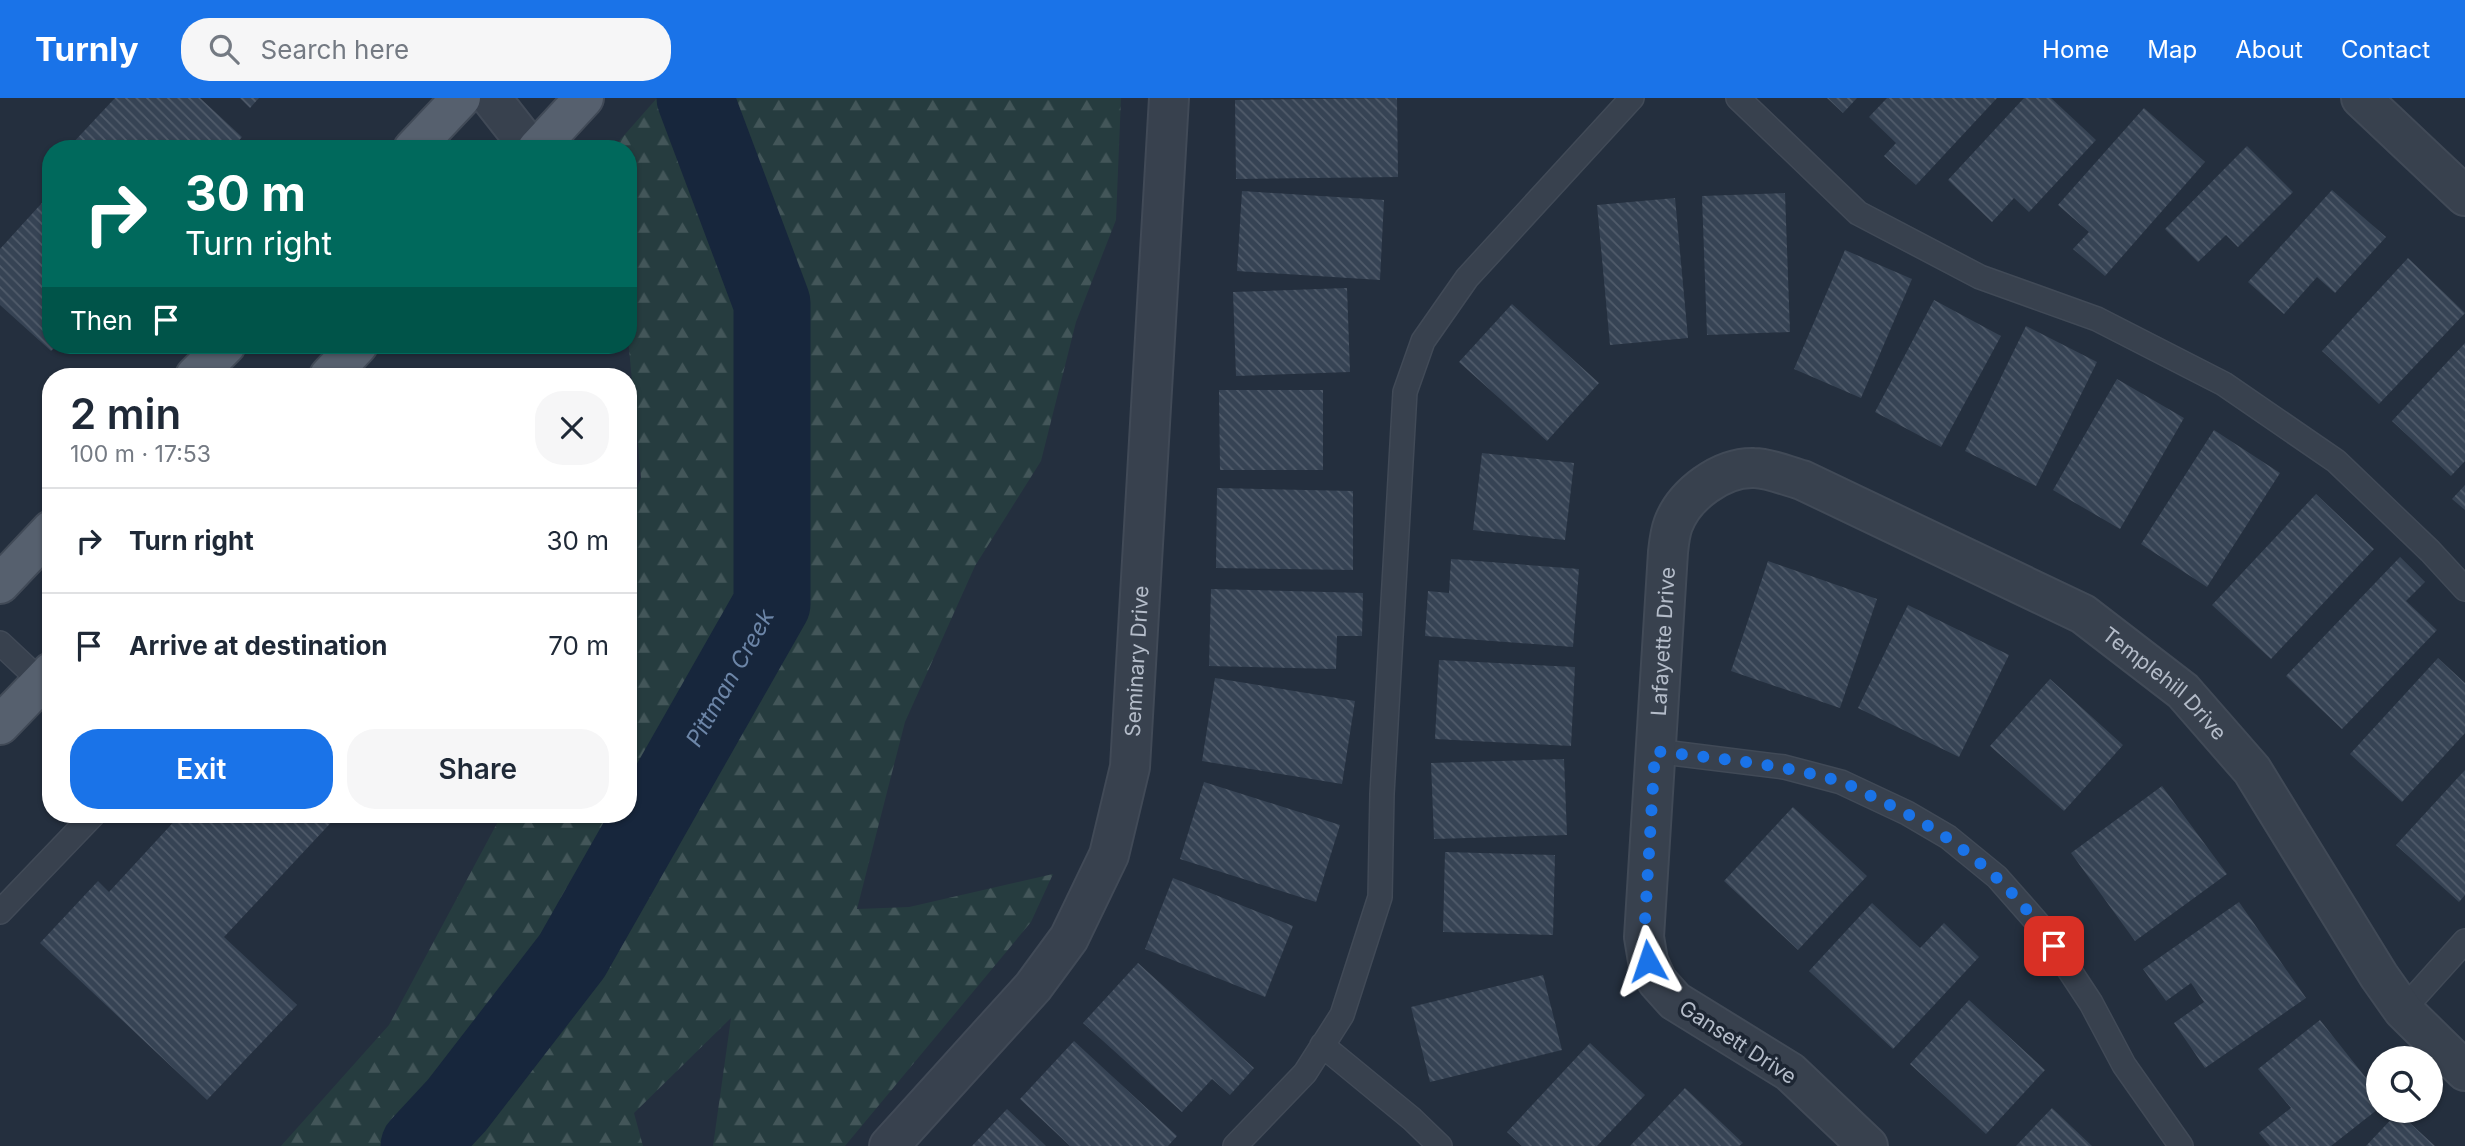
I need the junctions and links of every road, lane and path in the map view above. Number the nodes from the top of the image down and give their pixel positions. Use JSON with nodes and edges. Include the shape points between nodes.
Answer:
{"nodes":[{"id":1,"x":461,"y":98,"type":"edge"},
{"id":2,"x":491,"y":98,"type":"edge"},
{"id":3,"x":584,"y":98,"type":"edge"},
{"id":4,"x":1169,"y":98,"type":"edge"},
{"id":5,"x":1632,"y":98,"type":"edge"},
{"id":6,"x":1738,"y":98,"type":"edge"},
{"id":7,"x":2361,"y":98,"type":"edge"},
{"id":8,"x":421,"y":140,"type":"edge"},
{"id":9,"x":524,"y":140,"type":"edge"},
{"id":10,"x":545,"y":140,"type":"edge"},
{"id":11,"x":2465,"y":196,"type":"edge"},
{"id":12,"x":217,"y":354,"type":"edge"},
{"id":13,"x":350,"y":354,"type":"edge"},
{"id":14,"x":203,"y":368,"type":"edge"},
{"id":15,"x":336,"y":368,"type":"edge"},
{"id":16,"x":1730,"y":473,"type":"joint"},
{"id":17,"x":42,"y":540,"type":"edge"},
{"id":18,"x":0,"y":584,"type":"edge"},
{"id":19,"x":2465,"y":589,"type":"edge"},
{"id":20,"x":0,"y":643,"type":"edge"},
{"id":21,"x":42,"y":677,"type":"edge"},
{"id":22,"x":42,"y":687,"type":"edge"},
{"id":23,"x":0,"y":725,"type":"edge"},
{"id":24,"x":1655,"y":751,"type":"junction"},
{"id":25,"x":85,"y":823,"type":"edge"},
{"id":26,"x":0,"y":912,"type":"edge"},
{"id":27,"x":2465,"y":941,"type":"edge"},
{"id":28,"x":1648,"y":961,"type":"joint"},
{"id":29,"x":2403,"y":1010,"type":"junction"},
{"id":30,"x":1322,"y":1045,"type":"junction"},
{"id":31,"x":2465,"y":1071,"type":"edge"},
{"id":32,"x":889,"y":1146,"type":"edge"},
{"id":33,"x":1235,"y":1146,"type":"edge"},
{"id":34,"x":1440,"y":1146,"type":"edge"},
{"id":35,"x":1868,"y":1146,"type":"edge"},
{"id":36,"x":2181,"y":1146,"type":"edge"}],
"edges":[{"from":1,"to":8,"type":"main road"},
{"from":2,"to":9,"type":"street"},
{"from":3,"to":10,"type":"main road"},
{"from":4,"to":32,"type":"street","name":"Seminary Drive","via":[[1130,767],[1109,855],[1069,937],[1033,987]]},
{"from":5,"to":30,"type":"lane","via":[[1467,278],[1423,341],[1405,391],[1380,897],[1342,1015]]},
{"from":6,"to":19,"type":"lane","via":[[1858,213],[1980,277],[2097,319],[2224,384],[2336,461]]},
{"from":7,"to":11,"type":"street"},
{"from":12,"to":14,"type":"main road"},
{"from":13,"to":15,"type":"main road"},
{"from":16,"to":24,"type":"street","name":"Lafayette Drive","via":[[1708,483],[1687,501],[1673,525]]},
{"from":16,"to":29,"type":"street","name":"Templehill Drive","via":[[1754,468],[1802,480],[2071,608],[2183,691],[2252,771]]},
{"from":17,"to":18,"type":"main road"},
{"from":20,"to":21,"type":"lane"},
{"from":22,"to":23,"type":"main road"},
{"from":24,"to":28,"type":"street","name":"Lafayette Drive","via":[[1644,937]]},
{"from":24,"to":36,"type":"lane","via":[[1784,767],[1841,782],[1948,837],[1997,877],[2041,928],[2091,1003],[2124,1065]]},
{"from":25,"to":26,"type":"lane"},
{"from":27,"to":29,"type":"lane"},
{"from":28,"to":35,"type":"street","name":"Gansett Drive","via":[[1657,981],[1675,1001],[1790,1072]]},
{"from":29,"to":31,"type":"street","name":"Templehill Drive"},
{"from":30,"to":33,"type":"lane","via":[[1305,1073]]},
{"from":30,"to":34,"type":"lane"}]}
